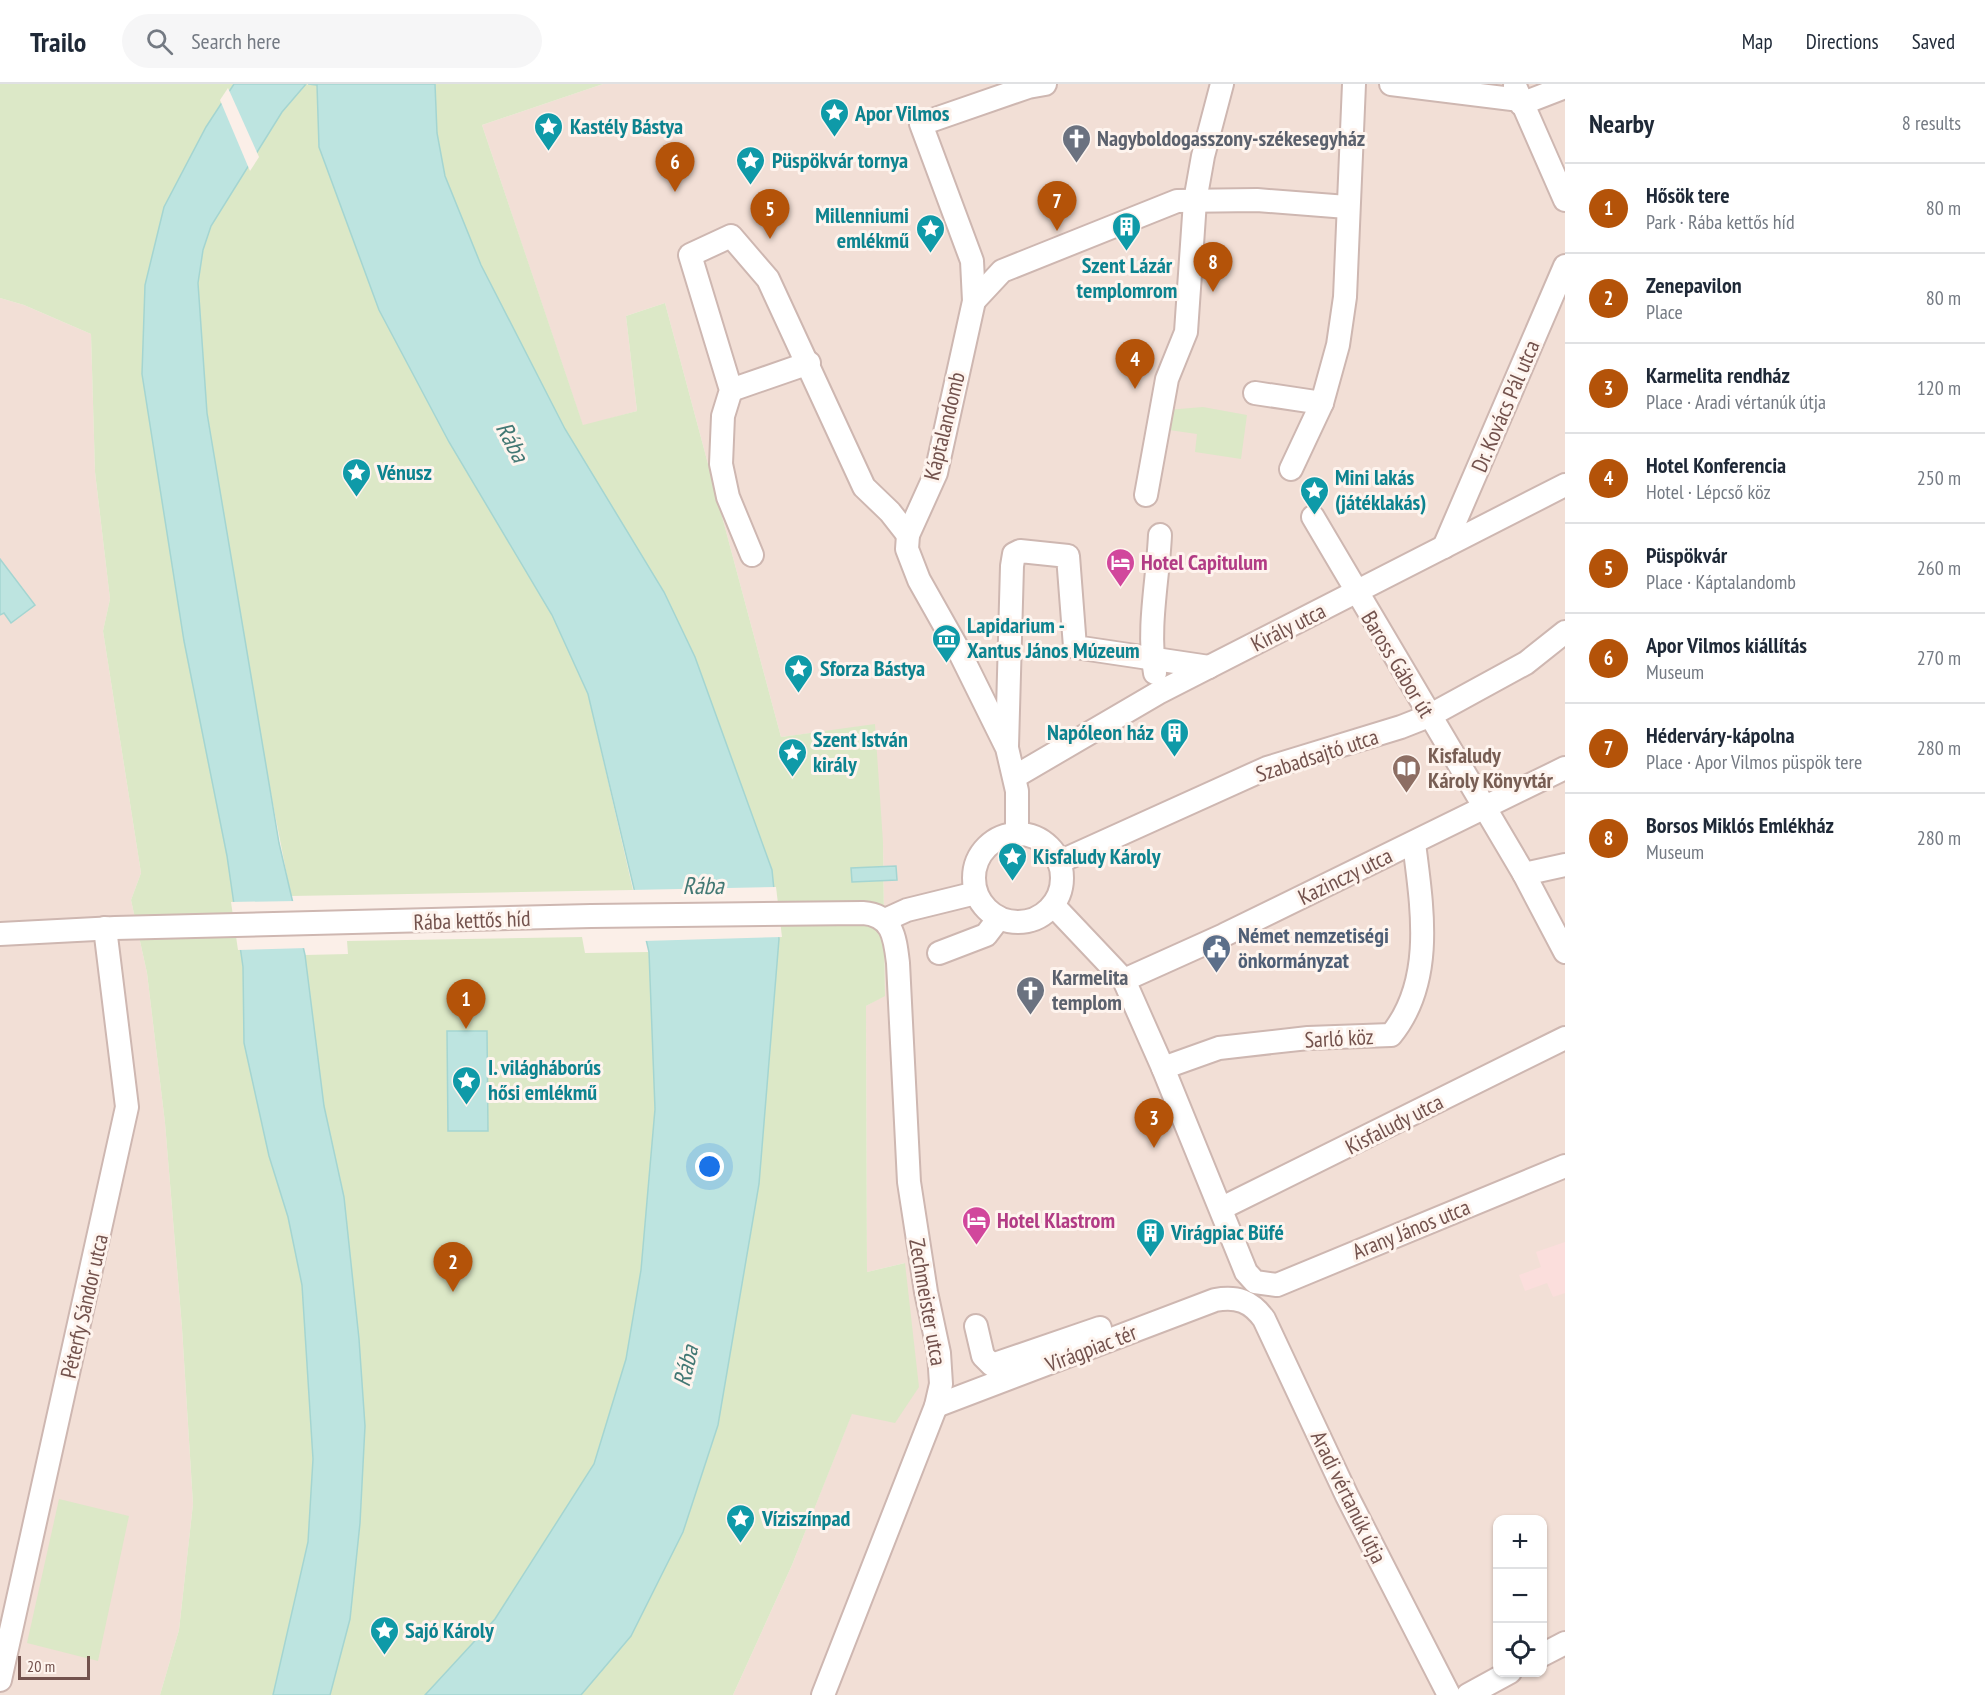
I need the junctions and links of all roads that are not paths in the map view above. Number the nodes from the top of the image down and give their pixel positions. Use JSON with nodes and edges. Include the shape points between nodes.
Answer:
{"nodes":[{"id":1,"x":1221,"y":84,"type":"edge"},
{"id":2,"x":1354,"y":84,"type":"edge"},
{"id":3,"x":1391,"y":84,"type":"edge"},
{"id":4,"x":1033,"y":85,"type":"edge"},
{"id":5,"x":1565,"y":87,"type":"edge"},
{"id":6,"x":1518,"y":96,"type":"edge"},
{"id":7,"x":1565,"y":200,"type":"edge"},
{"id":8,"x":1195,"y":201,"type":"junction"},
{"id":9,"x":1347,"y":207,"type":"junction"},
{"id":10,"x":1565,"y":266,"type":"edge"},
{"id":11,"x":974,"y":301,"type":"junction"},
{"id":12,"x":809,"y":363,"type":"junction"},
{"id":13,"x":731,"y":390,"type":"junction"},
{"id":14,"x":1255,"y":393,"type":"dead end"},
{"id":15,"x":1323,"y":403,"type":"junction"},
{"id":16,"x":1291,"y":469,"type":"dead end"},
{"id":17,"x":1565,"y":485,"type":"edge"},
{"id":18,"x":1146,"y":495,"type":"dead end"},
{"id":19,"x":1312,"y":517,"type":"dead end"},
{"id":20,"x":908,"y":535,"type":"junction"},
{"id":21,"x":1160,"y":535,"type":"dead end"},
{"id":22,"x":1444,"y":547,"type":"junction"},
{"id":23,"x":752,"y":555,"type":"dead end"},
{"id":24,"x":1356,"y":593,"type":"junction"},
{"id":25,"x":1565,"y":632,"type":"edge"},
{"id":26,"x":1152,"y":659,"type":"junction"},
{"id":27,"x":1209,"y":667,"type":"junction"},
{"id":28,"x":1158,"y":693,"type":"junction"},
{"id":29,"x":1429,"y":716,"type":"junction"},
{"id":30,"x":1007,"y":748,"type":"junction"},
{"id":31,"x":1565,"y":768,"type":"edge"},
{"id":32,"x":1016,"y":776,"type":"junction"},
{"id":33,"x":1486,"y":808,"type":"junction"},
{"id":34,"x":1017,"y":834,"type":"junction"},
{"id":35,"x":1414,"y":843,"type":"junction"},
{"id":36,"x":1059,"y":862,"type":"junction"},
{"id":37,"x":1565,"y":865,"type":"edge"},
{"id":38,"x":1524,"y":874,"type":"junction"},
{"id":39,"x":972,"y":880,"type":"junction"},
{"id":40,"x":1053,"y":905,"type":"junction"},
{"id":41,"x":999,"y":918,"type":"junction"},
{"id":42,"x":885,"y":920,"type":"junction"},
{"id":43,"x":110,"y":928,"type":"junction"},
{"id":44,"x":0,"y":934,"type":"edge"},
{"id":45,"x":1565,"y":952,"type":"edge"},
{"id":46,"x":939,"y":953,"type":"dead end"},
{"id":47,"x":1124,"y":980,"type":"junction"},
{"id":48,"x":1565,"y":1038,"type":"edge"},
{"id":49,"x":1163,"y":1068,"type":"junction"},
{"id":50,"x":1565,"y":1166,"type":"edge"},
{"id":51,"x":1222,"y":1208,"type":"junction"},
{"id":52,"x":1250,"y":1287,"type":"junction"},
{"id":53,"x":976,"y":1326,"type":"dead end"},
{"id":54,"x":936,"y":1406,"type":"junction"},
{"id":55,"x":1565,"y":1643,"type":"edge"},
{"id":56,"x":1547,"y":1652,"type":"edge"},
{"id":57,"x":1501,"y":1677,"type":"edge"},
{"id":58,"x":0,"y":1680,"type":"edge"},
{"id":59,"x":823,"y":1695,"type":"edge"},
{"id":60,"x":1449,"y":1695,"type":"edge"},
{"id":61,"x":1468,"y":1695,"type":"edge"}],
"edges":[{"from":1,"to":8,"type":"street"},
{"from":2,"to":9,"type":"street"},
{"from":3,"to":6,"type":"street"},
{"from":4,"to":11,"type":"street","name":"Káptalandomb","via":[[921,124],[972,261]]},
{"from":5,"to":6,"type":"street"},
{"from":6,"to":7,"type":"street"},
{"from":8,"to":9,"type":"street","via":[[1257,200]]},
{"from":8,"to":11,"type":"street","via":[[1177,201],[1002,271]]},
{"from":8,"to":18,"type":"street","via":[[1186,332],[1167,379]]},
{"from":9,"to":15,"type":"street","via":[[1345,297]]},
{"from":10,"to":22,"type":"street","name":"Dr. Kovács Pál utca"},
{"from":11,"to":20,"type":"street","name":"Káptalandomb","via":[[936,473]]},
{"from":12,"to":13,"type":"street"},
{"from":12,"to":13,"type":"street","via":[[768,279],[731,236],[690,255]]},
{"from":12,"to":20,"type":"street","via":[[864,487]]},
{"from":13,"to":23,"type":"street","via":[[723,416],[721,464],[728,497]]},
{"from":14,"to":15,"type":"street"},
{"from":15,"to":16,"type":"street"},
{"from":17,"to":22,"type":"street","name":"Király utca"},
{"from":19,"to":24,"type":"street","name":"Baross Gábor út"},
{"from":20,"to":30,"type":"street","via":[[907,549],[920,580]]},
{"from":21,"to":26,"type":"street"},
{"from":22,"to":24,"type":"street","name":"Király utca"},
{"from":24,"to":27,"type":"street","name":"Király utca"},
{"from":24,"to":29,"type":"street","name":"Baross Gábor út"},
{"from":25,"to":29,"type":"street","name":"Szabadsajtó utca","via":[[1526,663]]},
{"from":26,"to":27,"type":"street"},
{"from":26,"to":28,"type":"street"},
{"from":26,"to":30,"type":"street","via":[[1075,647],[1068,556],[1020,551],[1014,554]]},
{"from":27,"to":28,"type":"street","name":"Király utca"},
{"from":28,"to":32,"type":"street","name":"Király utca"},
{"from":29,"to":33,"type":"street","name":"Baross Gábor út"},
{"from":29,"to":36,"type":"street","name":"Szabadsajtó utca","via":[[1267,768]]},
{"from":30,"to":32,"type":"street"},
{"from":31,"to":33,"type":"street","name":"Kazinczy utca"},
{"from":32,"to":34,"type":"street"},
{"from":33,"to":35,"type":"street","name":"Kazinczy utca"},
{"from":33,"to":38,"type":"street","name":"Baross Gábor út"},
{"from":34,"to":36,"type":"street","via":[[1039,840]]},
{"from":34,"to":39,"type":"street","via":[[997,839],[986,848]]},
{"from":35,"to":47,"type":"street","name":"Kazinczy utca"},
{"from":35,"to":49,"type":"street","name":"Sarló köz","via":[[1424,924],[1418,980],[1400,1025],[1391,1035],[1308,1038],[1219,1048]]},
{"from":36,"to":40,"type":"street","via":[[1062,884]]},
{"from":37,"to":38,"type":"street"},
{"from":38,"to":45,"type":"street","name":"Baross Gábor út"},
{"from":39,"to":41,"type":"street","via":[[988,910]]},
{"from":39,"to":42,"type":"street"},
{"from":40,"to":41,"type":"street","via":[[1028,921]]},
{"from":40,"to":47,"type":"street","name":"Aradi vértanúk útja"},
{"from":41,"to":46,"type":"street","via":[[986,935]]},
{"from":42,"to":43,"type":"street","name":"Rába kettős híd","via":[[869,913],[829,913]]},
{"from":42,"to":54,"type":"street","name":"Zechmeister utca","via":[[895,936],[909,1182],[941,1370]]},
{"from":43,"to":44,"type":"street","name":"Rába kettős híd"},
{"from":43,"to":58,"type":"street","name":"Péterfy Sándor utca","via":[[124,1067],[125,1122]]},
{"from":47,"to":49,"type":"street","name":"Aradi vértanúk útja"},
{"from":48,"to":51,"type":"street","name":"Kisfaludy utca"},
{"from":49,"to":51,"type":"street","name":"Aradi vértanúk útja"},
{"from":50,"to":52,"type":"street","name":"Arany János utca","via":[[1276,1285]]},
{"from":51,"to":52,"type":"street","name":"Aradi vértanúk útja"},
{"from":52,"to":53,"type":"street","via":[[992,1365],[983,1356]]},
{"from":52,"to":54,"type":"street","name":"Virágpiac tér"},
{"from":52,"to":60,"type":"street","name":"Aradi vértanúk útja","via":[[1347,1496]]},
{"from":54,"to":59,"type":"street","name":"Zechmeister utca"},
{"from":55,"to":56,"type":"street"},
{"from":57,"to":61,"type":"street"}]}
